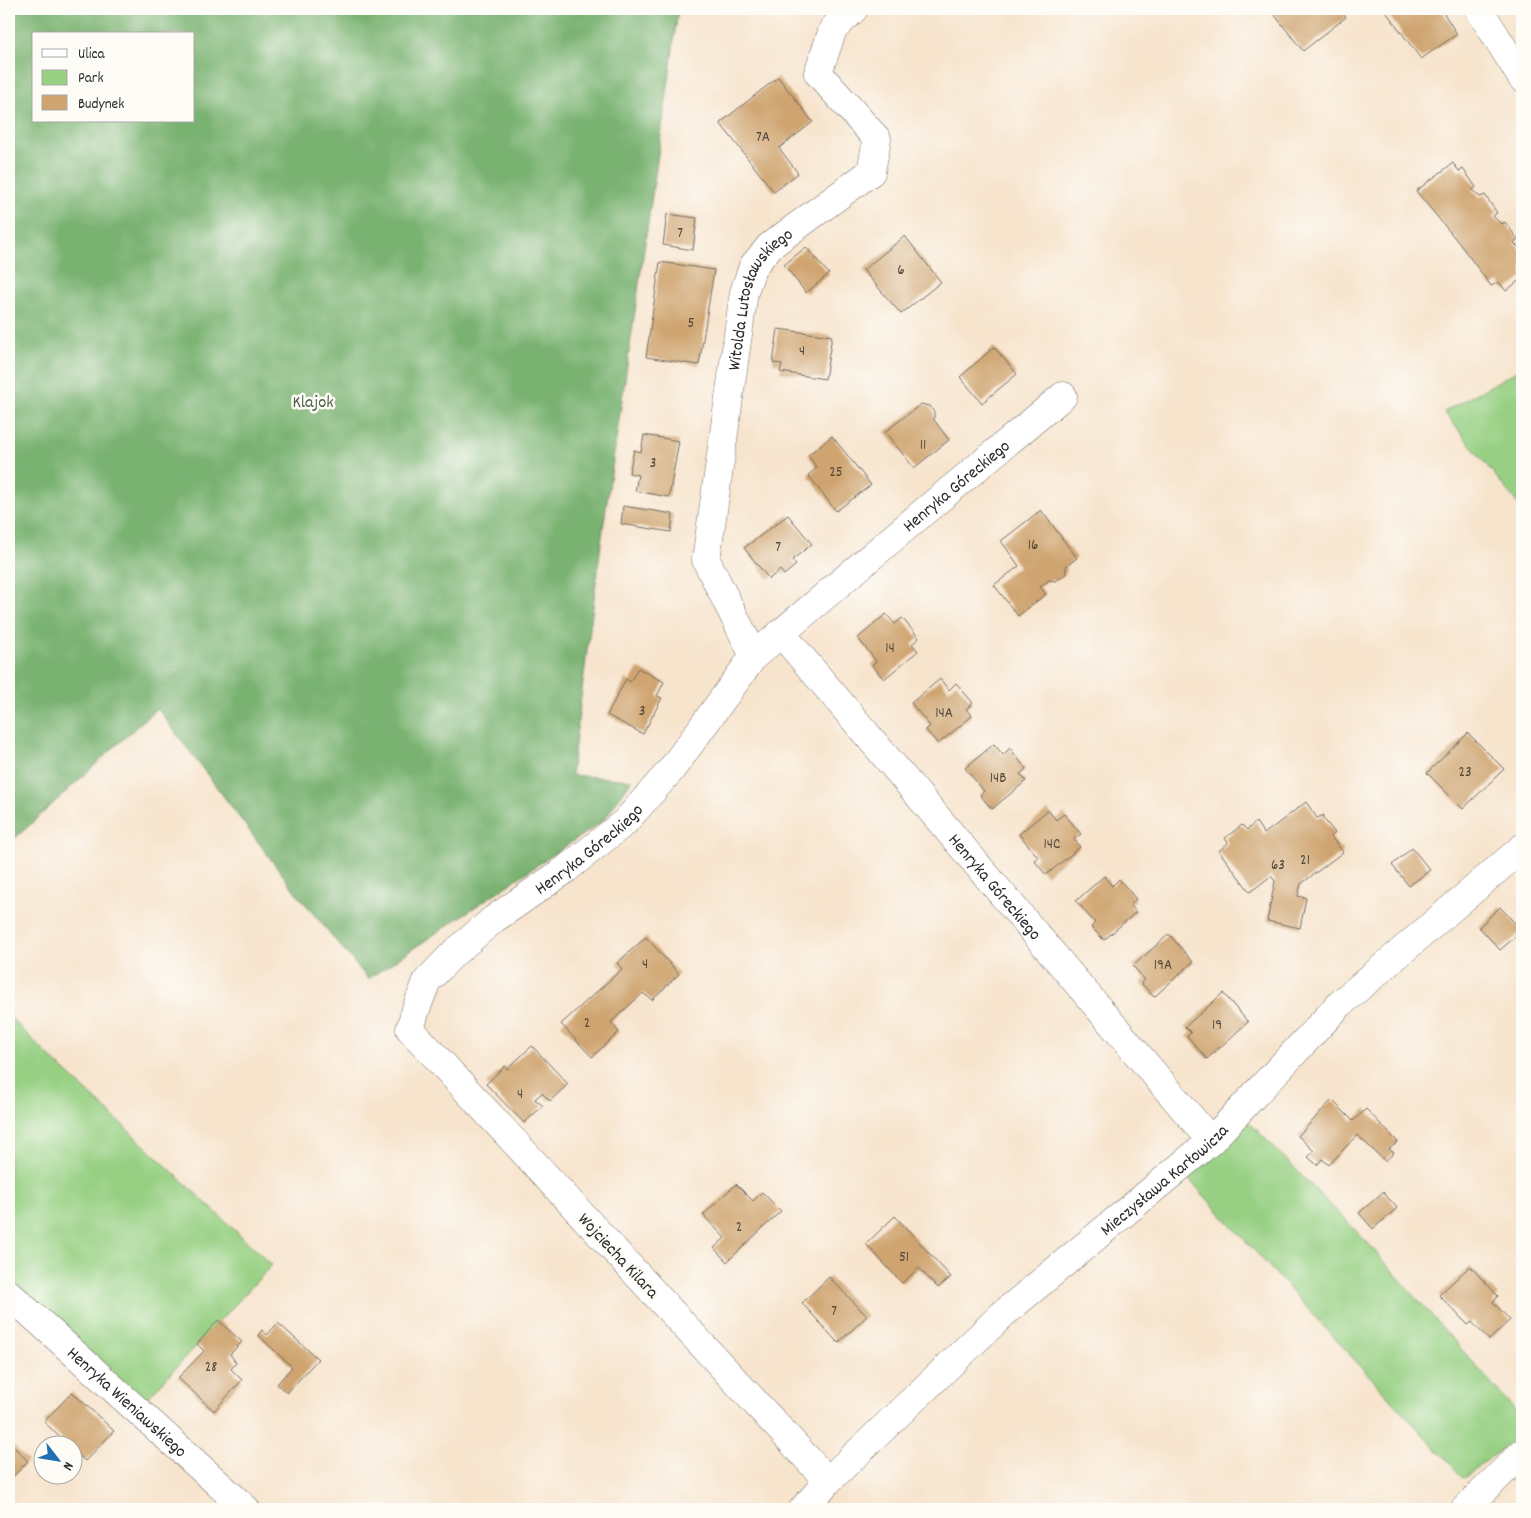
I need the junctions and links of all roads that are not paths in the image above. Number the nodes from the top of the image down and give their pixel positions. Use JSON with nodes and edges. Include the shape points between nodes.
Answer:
{"nodes":[{"id":1,"x":854,"y":9,"type":"edge"},
{"id":2,"x":1479,"y":9,"type":"edge"},
{"id":3,"x":1522,"y":78,"type":"edge"},
{"id":4,"x":1063,"y":396,"type":"dead end"},
{"id":5,"x":781,"y":633,"type":"junction"},
{"id":6,"x":754,"y":656,"type":"junction"},
{"id":7,"x":1522,"y":848,"type":"edge"},
{"id":8,"x":410,"y":1029,"type":"joint"},
{"id":9,"x":1211,"y":1141,"type":"junction"},
{"id":10,"x":9,"y":1294,"type":"edge"},
{"id":11,"x":1522,"y":1453,"type":"edge"},
{"id":12,"x":828,"y":1481,"type":"junction"},
{"id":13,"x":246,"y":1509,"type":"edge"},
{"id":14,"x":803,"y":1509,"type":"edge"},
{"id":15,"x":1465,"y":1509,"type":"edge"}],
"edges":[{"from":1,"to":6,"type":"street","name":"Witolda Lutosławskiego","via":[[833,30],[818,73],[877,139],[871,172],[770,246],[753,266],[744,292],[706,560]]},
{"from":2,"to":3,"type":"street"},
{"from":4,"to":5,"type":"street","name":"Henryka Góreckiego"},
{"from":5,"to":6,"type":"street","name":"Henryka Góreckiego"},
{"from":5,"to":9,"type":"street","name":"Henryka Góreckiego"},
{"from":6,"to":8,"type":"street","name":"Henryka Góreckiego","via":[[671,770],[624,822],[565,870],[494,919],[427,981]]},
{"from":7,"to":9,"type":"street","name":"Mieczysława Karłowicza","via":[[1340,1004]]},
{"from":8,"to":12,"type":"street","name":"Wojciecha Kilara"},
{"from":9,"to":12,"type":"street","name":"Mieczysława Karłowicza","via":[[1002,1314]]},
{"from":10,"to":13,"type":"street","name":"Henryka Wieniawskiego"},
{"from":11,"to":15,"type":"street"},
{"from":12,"to":14,"type":"street","name":"Mieczysława Karłowicza"}]}
